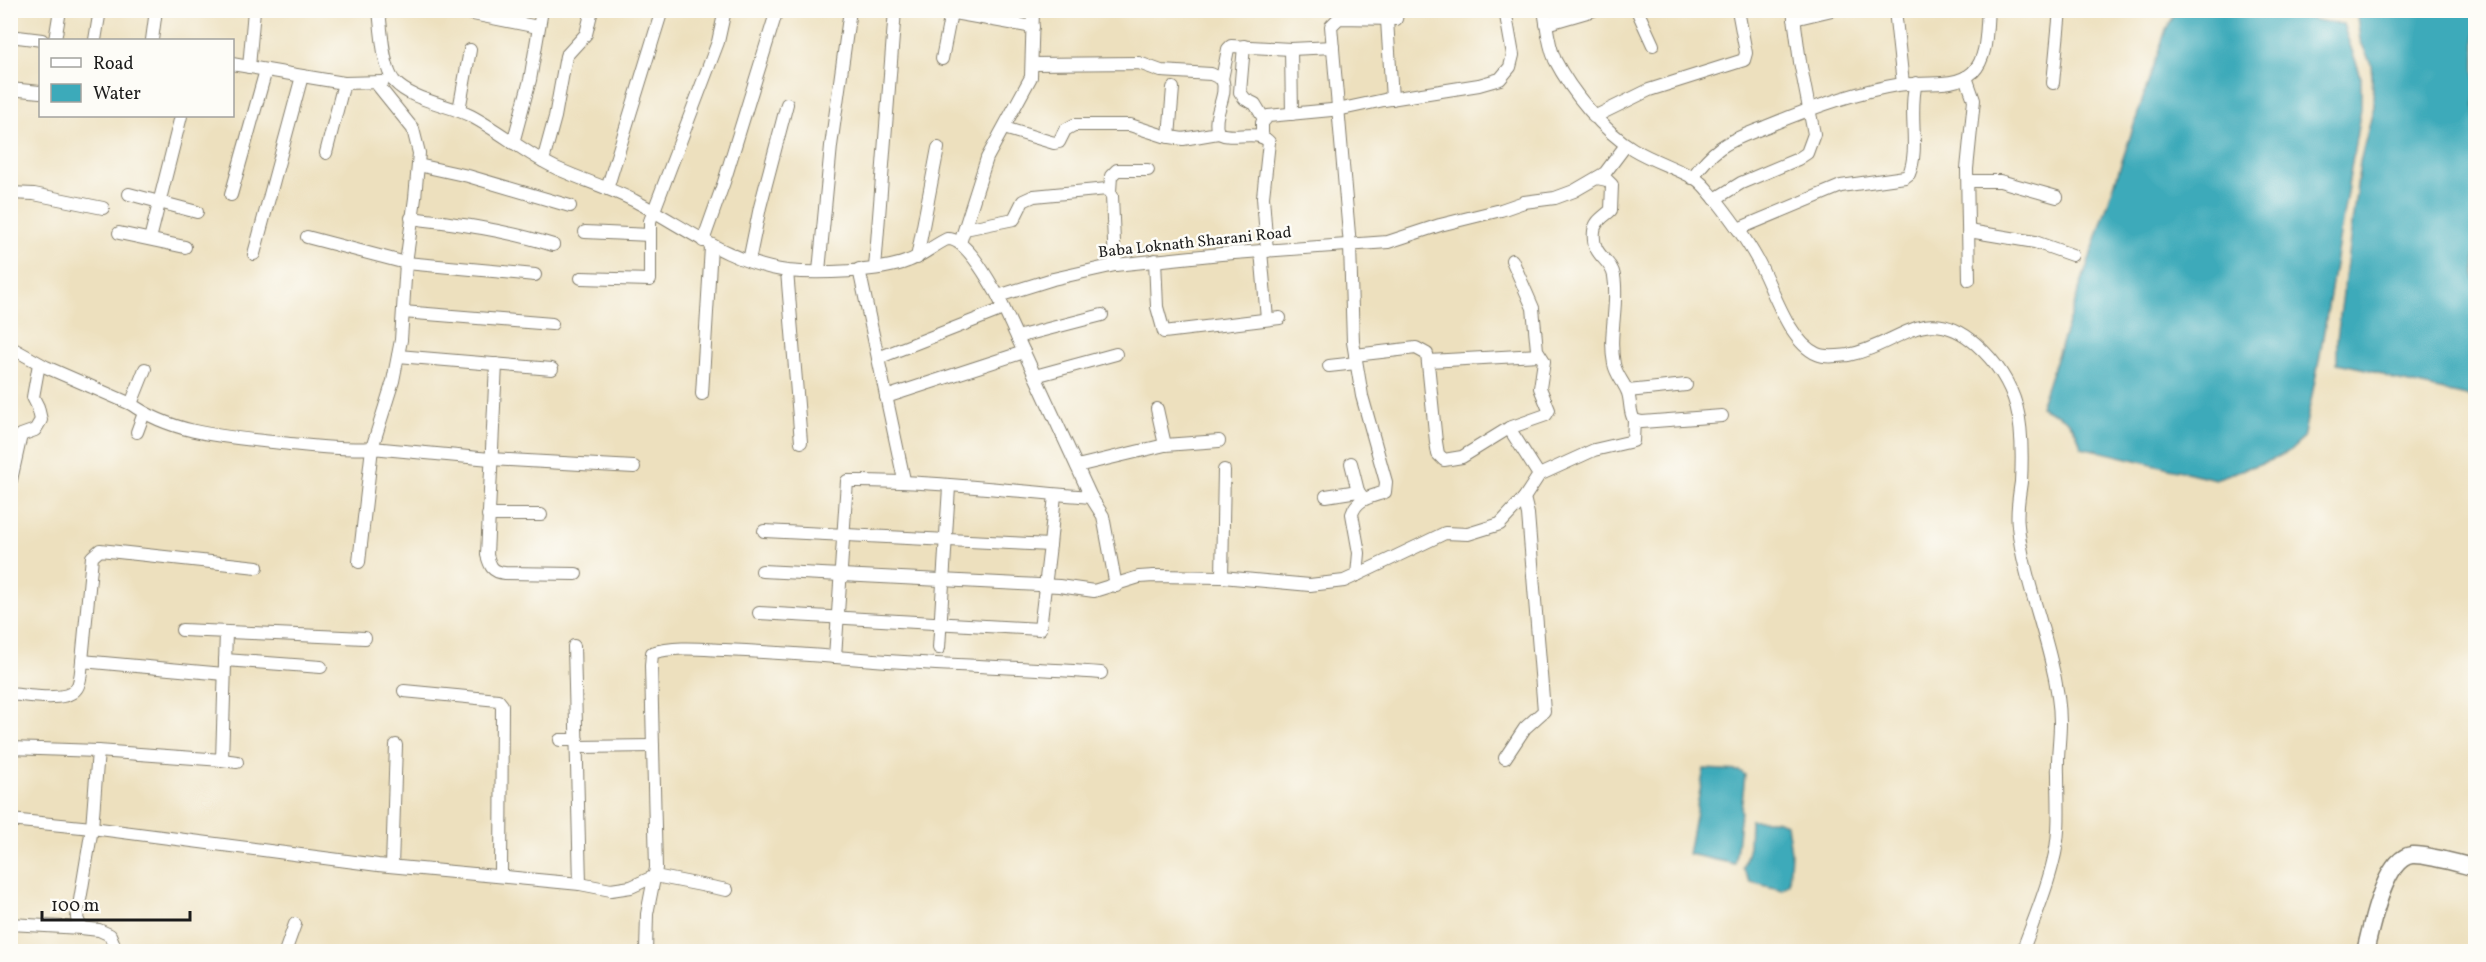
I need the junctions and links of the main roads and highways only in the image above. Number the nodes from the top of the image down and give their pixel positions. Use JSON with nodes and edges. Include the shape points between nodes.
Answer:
{"nodes":[{"id":1,"x":2475,"y":868,"type":"edge"},
{"id":2,"x":2365,"y":951,"type":"edge"}],
"edges":[{"from":1,"to":2,"type":"main road","via":[[2411,855],[2398,861],[2389,875]]}]}
